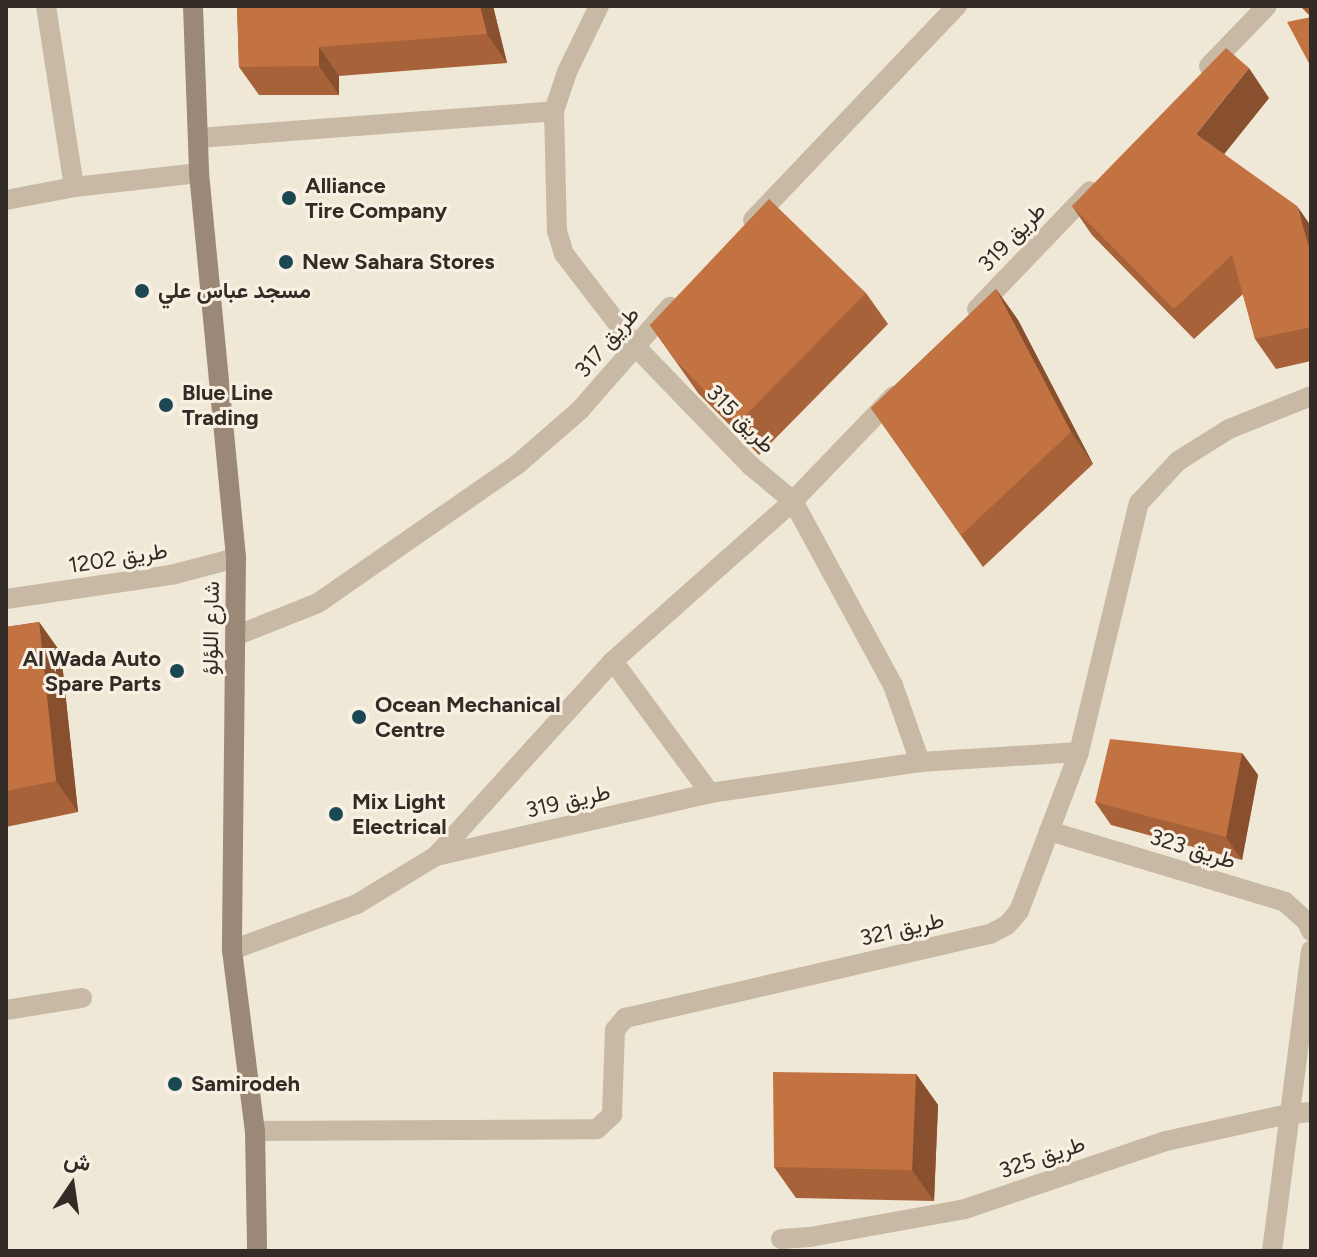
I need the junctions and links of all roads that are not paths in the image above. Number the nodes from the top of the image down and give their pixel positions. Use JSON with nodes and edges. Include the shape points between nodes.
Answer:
{"nodes":[{"id":1,"x":46,"y":6,"type":"edge"},
{"id":2,"x":193,"y":6,"type":"edge"},
{"id":3,"x":599,"y":6,"type":"edge"},
{"id":4,"x":957,"y":6,"type":"edge"},
{"id":5,"x":1267,"y":6,"type":"edge"},
{"id":6,"x":1190,"y":87,"type":"edge"},
{"id":7,"x":554,"y":111,"type":"junction"},
{"id":8,"x":198,"y":138,"type":"junction"},
{"id":9,"x":199,"y":173,"type":"junction"},
{"id":10,"x":1102,"y":179,"type":"edge"},
{"id":11,"x":74,"y":187,"type":"junction"},
{"id":12,"x":8,"y":198,"type":"edge"},
{"id":13,"x":742,"y":232,"type":"edge"},
{"id":14,"x":688,"y":288,"type":"edge"},
{"id":15,"x":958,"y":328,"type":"edge"},
{"id":16,"x":634,"y":345,"type":"junction"},
{"id":17,"x":903,"y":386,"type":"edge"},
{"id":18,"x":1311,"y":396,"type":"edge"},
{"id":19,"x":793,"y":501,"type":"junction"},
{"id":20,"x":236,"y":558,"type":"junction"},
{"id":21,"x":6,"y":599,"type":"edge"},
{"id":22,"x":235,"y":636,"type":"junction"},
{"id":23,"x":613,"y":661,"type":"junction"},
{"id":24,"x":1079,"y":752,"type":"junction"},
{"id":25,"x":920,"y":762,"type":"junction"},
{"id":26,"x":710,"y":793,"type":"junction"},
{"id":27,"x":1049,"y":831,"type":"junction"},
{"id":28,"x":436,"y":856,"type":"junction"},
{"id":29,"x":1311,"y":931,"type":"edge"},
{"id":30,"x":232,"y":950,"type":"junction"},
{"id":31,"x":1311,"y":951,"type":"edge"},
{"id":32,"x":82,"y":998,"type":"dead end"},
{"id":33,"x":6,"y":1010,"type":"edge"},
{"id":34,"x":1311,"y":1112,"type":"edge"},
{"id":35,"x":1288,"y":1114,"type":"junction"},
{"id":36,"x":255,"y":1131,"type":"junction"},
{"id":37,"x":781,"y":1239,"type":"dead end"},
{"id":38,"x":810,"y":1244,"type":"edge"},
{"id":39,"x":257,"y":1251,"type":"edge"},
{"id":40,"x":1272,"y":1251,"type":"edge"}],
"edges":[{"from":1,"to":11,"type":"street"},
{"from":2,"to":8,"type":"street","name":"شارع اللؤلؤ"},
{"from":3,"to":7,"type":"street","name":"طريق 315"},
{"from":4,"to":13,"type":"street"},
{"from":5,"to":6,"type":"street"},
{"from":7,"to":8,"type":"street"},
{"from":7,"to":16,"type":"street","name":"طريق 315","via":[[557,231],[564,254]]},
{"from":8,"to":9,"type":"street","name":"شارع اللؤلؤ"},
{"from":9,"to":11,"type":"street"},
{"from":9,"to":20,"type":"street","name":"شارع اللؤلؤ"},
{"from":10,"to":15,"type":"street","name":"طريق 319"},
{"from":11,"to":12,"type":"street"},
{"from":14,"to":16,"type":"street","name":"طريق 317"},
{"from":16,"to":19,"type":"street","name":"طريق 315","via":[[751,466]]},
{"from":16,"to":22,"type":"street","name":"طريق 317","via":[[580,410],[518,464],[318,603]]},
{"from":17,"to":19,"type":"street","name":"طريق 319"},
{"from":18,"to":24,"type":"street","name":"طريق 321","via":[[1229,429],[1178,461],[1139,503]]},
{"from":19,"to":23,"type":"street","name":"طريق 319"},
{"from":19,"to":25,"type":"street","name":"طريق 315","via":[[893,685]]},
{"from":20,"to":21,"type":"street","name":"طريق 1202","via":[[171,575]]},
{"from":20,"to":22,"type":"street","name":"شارع اللؤلؤ"},
{"from":22,"to":30,"type":"street","name":"شارع اللؤلؤ"},
{"from":23,"to":26,"type":"street"},
{"from":23,"to":28,"type":"street","name":"طريق 319"},
{"from":24,"to":25,"type":"street","name":"طريق 319"},
{"from":24,"to":27,"type":"street","name":"طريق 321"},
{"from":25,"to":26,"type":"street","name":"طريق 319"},
{"from":26,"to":28,"type":"street","name":"طريق 319"},
{"from":27,"to":29,"type":"street","name":"طريق 323","via":[[1285,902]]},
{"from":27,"to":36,"type":"street","name":"طريق 321","via":[[1019,911],[990,934],[625,1018],[615,1030],[612,1115],[597,1129]]},
{"from":28,"to":30,"type":"street","name":"طريق 319","via":[[357,904]]},
{"from":30,"to":36,"type":"street","name":"شارع اللؤلؤ"},
{"from":31,"to":35,"type":"street"},
{"from":32,"to":33,"type":"street"},
{"from":34,"to":35,"type":"street"},
{"from":35,"to":38,"type":"street","name":"طريق 325","via":[[1166,1141],[965,1209]]},
{"from":35,"to":40,"type":"street"},
{"from":36,"to":39,"type":"street","name":"شارع اللؤلؤ"},
{"from":37,"to":38,"type":"street","name":"طريق 325"}]}
